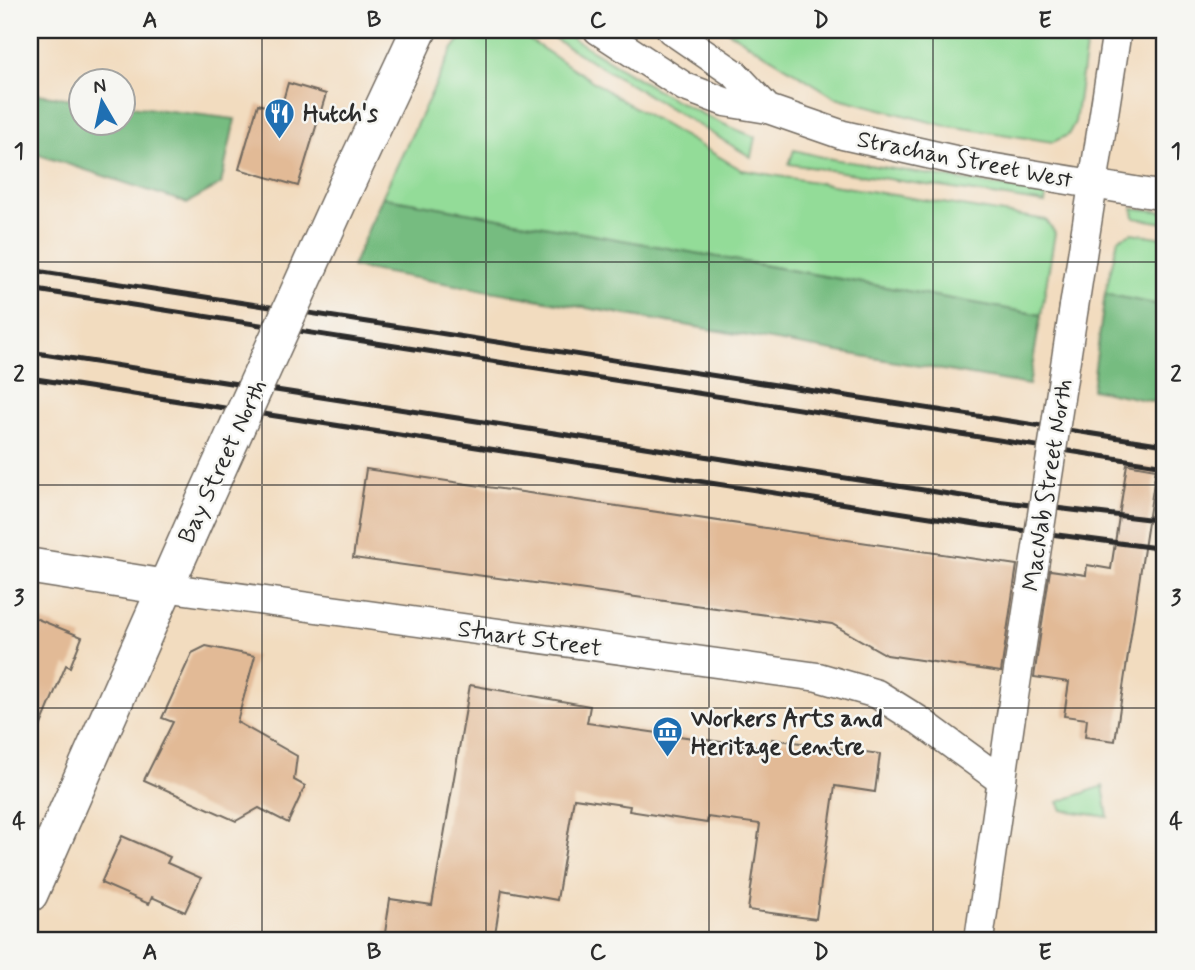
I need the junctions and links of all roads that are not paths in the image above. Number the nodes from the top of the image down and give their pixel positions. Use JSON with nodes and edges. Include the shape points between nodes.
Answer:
{"nodes":[{"id":1,"x":419,"y":30,"type":"edge"},
{"id":2,"x":598,"y":30,"type":"edge"},
{"id":3,"x":671,"y":30,"type":"edge"},
{"id":4,"x":1117,"y":30,"type":"edge"},
{"id":5,"x":768,"y":109,"type":"junction"},
{"id":6,"x":1094,"y":185,"type":"junction"},
{"id":7,"x":1165,"y":196,"type":"edge"},
{"id":8,"x":30,"y":566,"type":"edge"},
{"id":9,"x":164,"y":587,"type":"junction"},
{"id":10,"x":1003,"y":781,"type":"junction"},
{"id":11,"x":30,"y":894,"type":"edge"},
{"id":12,"x":979,"y":940,"type":"edge"}],
"edges":[{"from":1,"to":9,"type":"street","name":"Bay Street North","bridge":true},
{"from":2,"to":5,"type":"street","name":"Strachan Street West","via":[[685,87],[725,102]]},
{"from":3,"to":5,"type":"street","name":"Strachan Street West","via":[[734,74]]},
{"from":4,"to":6,"type":"street","name":"MacNab Street North"},
{"from":5,"to":6,"type":"street","name":"Strachan Street West","via":[[856,138]]},
{"from":6,"to":7,"type":"street","name":"Strachan Street West"},
{"from":6,"to":10,"type":"street","name":"MacNab Street North","bridge":true},
{"from":8,"to":9,"type":"street","name":"Stuart Street"},
{"from":9,"to":10,"type":"street","name":"Stuart Street","via":[[818,677],[877,694]]},
{"from":9,"to":11,"type":"street","name":"Bay Street North"},
{"from":10,"to":12,"type":"street","name":"MacNab Street North"}]}
